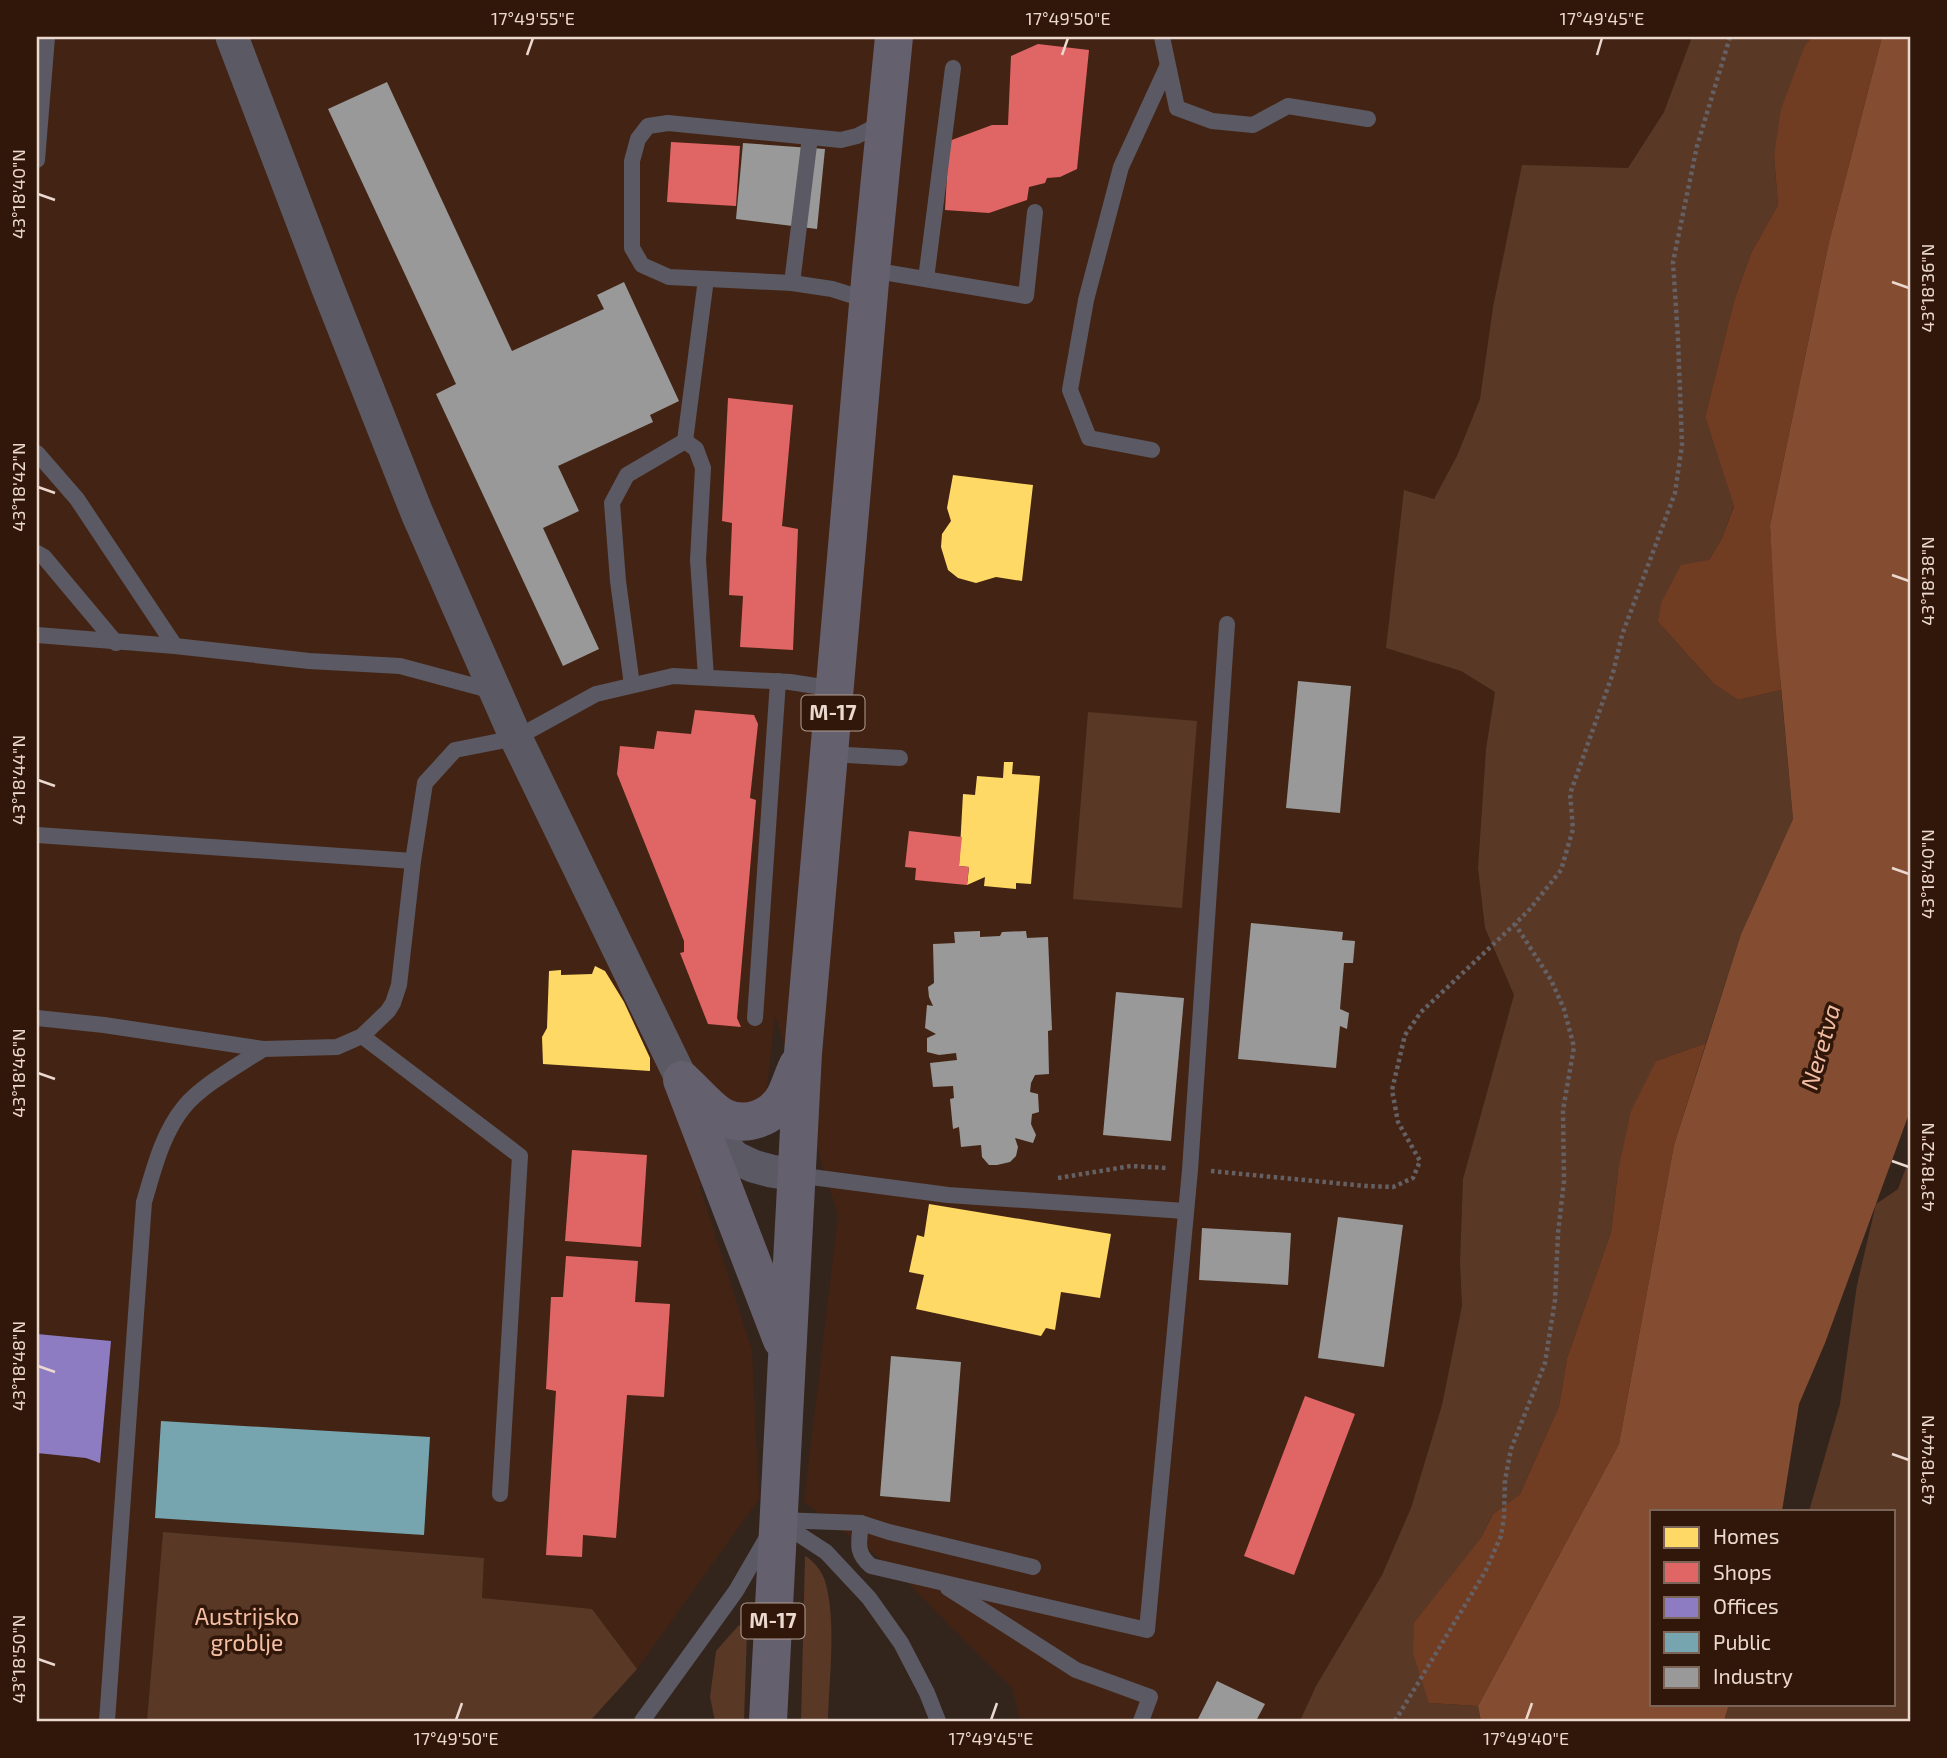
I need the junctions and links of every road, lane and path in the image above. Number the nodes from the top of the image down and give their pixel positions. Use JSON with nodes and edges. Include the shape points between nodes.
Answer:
{"nodes":[{"id":1,"x":47,"y":37,"type":"edge"},
{"id":2,"x":232,"y":37,"type":"edge"},
{"id":3,"x":894,"y":37,"type":"edge"},
{"id":4,"x":1162,"y":37,"type":"edge"},
{"id":5,"x":1730,"y":37,"type":"edge"},
{"id":6,"x":1167,"y":66,"type":"junction"},
{"id":7,"x":953,"y":68,"type":"dead end"},
{"id":8,"x":1368,"y":119,"type":"dead end"},
{"id":9,"x":886,"y":120,"type":"junction"},
{"id":10,"x":810,"y":137,"type":"junction"},
{"id":11,"x":37,"y":160,"type":"edge"},
{"id":12,"x":1035,"y":212,"type":"dead end"},
{"id":13,"x":706,"y":279,"type":"junction"},
{"id":14,"x":926,"y":279,"type":"junction"},
{"id":15,"x":792,"y":283,"type":"junction"},
{"id":16,"x":870,"y":287,"type":"junction"},
{"id":17,"x":685,"y":442,"type":"junction"},
{"id":18,"x":1152,"y":450,"type":"dead end"},
{"id":19,"x":37,"y":453,"type":"edge"},
{"id":20,"x":37,"y":553,"type":"edge"},
{"id":21,"x":1227,"y":624,"type":"dead end"},
{"id":22,"x":37,"y":635,"type":"edge"},
{"id":23,"x":116,"y":643,"type":"junction"},
{"id":24,"x":175,"y":646,"type":"junction"},
{"id":25,"x":706,"y":677,"type":"junction"},
{"id":26,"x":778,"y":681,"type":"junction"},
{"id":27,"x":632,"y":685,"type":"junction"},
{"id":28,"x":835,"y":689,"type":"junction"},
{"id":29,"x":496,"y":692,"type":"junction"},
{"id":30,"x":516,"y":738,"type":"junction"},
{"id":31,"x":829,"y":754,"type":"junction"},
{"id":32,"x":900,"y":758,"type":"dead end"},
{"id":33,"x":37,"y":835,"type":"edge"},
{"id":34,"x":413,"y":861,"type":"junction"},
{"id":35,"x":1515,"y":924,"type":"junction"},
{"id":36,"x":37,"y":1018,"type":"edge"},
{"id":37,"x":755,"y":1018,"type":"dead end"},
{"id":38,"x":362,"y":1036,"type":"junction"},
{"id":39,"x":263,"y":1049,"type":"junction"},
{"id":40,"x":803,"y":1053,"type":"junction"},
{"id":41,"x":682,"y":1080,"type":"junction"},
{"id":42,"x":1189,"y":1170,"type":"junction"},
{"id":43,"x":796,"y":1175,"type":"junction"},
{"id":44,"x":1052,"y":1178,"type":"dead end"},
{"id":45,"x":1185,"y":1211,"type":"junction"},
{"id":46,"x":787,"y":1352,"type":"junction"},
{"id":47,"x":500,"y":1494,"type":"dead end"},
{"id":48,"x":778,"y":1520,"type":"junction"},
{"id":49,"x":861,"y":1523,"type":"junction"},
{"id":50,"x":1033,"y":1567,"type":"dead end"},
{"id":51,"x":937,"y":1581,"type":"junction"},
{"id":52,"x":107,"y":1721,"type":"edge"},
{"id":53,"x":642,"y":1721,"type":"edge"},
{"id":54,"x":768,"y":1721,"type":"edge"},
{"id":55,"x":938,"y":1721,"type":"edge"},
{"id":56,"x":1142,"y":1721,"type":"edge"},
{"id":57,"x":1395,"y":1721,"type":"edge"}],
"edges":[{"from":1,"to":11,"type":"lane"},
{"from":2,"to":29,"type":"street","via":[[417,513]]},
{"from":3,"to":9,"type":"main road","number":"M-17"},
{"from":4,"to":6,"type":"lane"},
{"from":5,"to":35,"type":"path","via":[[1697,146],[1673,262],[1682,445],[1675,493],[1570,794],[1573,829],[1561,870]]},
{"from":6,"to":8,"type":"lane","via":[[1177,108],[1212,121],[1253,125],[1288,106]]},
{"from":6,"to":18,"type":"lane","via":[[1121,167],[1086,300],[1070,390],[1089,438]]},
{"from":7,"to":14,"type":"lane"},
{"from":9,"to":10,"type":"lane","via":[[841,140]]},
{"from":9,"to":16,"type":"main road","number":"M-17"},
{"from":10,"to":13,"type":"lane","via":[[668,123],[648,126],[638,139],[632,161],[632,248],[642,265],[669,277]]},
{"from":10,"to":15,"type":"lane"},
{"from":12,"to":14,"type":"lane","via":[[1026,296]]},
{"from":13,"to":15,"type":"lane"},
{"from":13,"to":17,"type":"lane"},
{"from":14,"to":16,"type":"lane"},
{"from":15,"to":16,"type":"lane","via":[[851,295]]},
{"from":16,"to":28,"type":"main road","number":"M-17"},
{"from":17,"to":25,"type":"lane","via":[[696,449],[703,468],[698,560]]},
{"from":17,"to":27,"type":"lane","via":[[627,475],[612,503]]},
{"from":19,"to":24,"type":"lane","via":[[77,499]]},
{"from":20,"to":23,"type":"lane"},
{"from":21,"to":42,"type":"lane"},
{"from":22,"to":23,"type":"lane"},
{"from":23,"to":24,"type":"lane"},
{"from":24,"to":29,"type":"lane","via":[[400,666]]},
{"from":25,"to":26,"type":"lane"},
{"from":25,"to":27,"type":"lane","via":[[673,676]]},
{"from":26,"to":28,"type":"lane"},
{"from":26,"to":37,"type":"lane"},
{"from":27,"to":30,"type":"lane","via":[[596,694]]},
{"from":28,"to":31,"type":"main road","number":"M-17"},
{"from":29,"to":30,"type":"street"},
{"from":30,"to":34,"type":"lane","via":[[455,750],[425,783]]},
{"from":30,"to":41,"type":"street"},
{"from":31,"to":32,"type":"lane"},
{"from":31,"to":40,"type":"main road","number":"M-17"},
{"from":33,"to":34,"type":"lane"},
{"from":34,"to":38,"type":"lane","via":[[393,1003]]},
{"from":35,"to":42,"type":"path","via":[[1421,1012],[1405,1035],[1392,1090],[1398,1122],[1420,1161],[1413,1178],[1392,1186],[1366,1186]]},
{"from":35,"to":57,"type":"path","via":[[1564,1009],[1574,1047],[1563,1110],[1564,1181],[1555,1300],[1545,1363],[1511,1449],[1501,1535],[1485,1572]]},
{"from":36,"to":39,"type":"lane"},
{"from":38,"to":39,"type":"lane","via":[[337,1047]]},
{"from":38,"to":47,"type":"lane","via":[[520,1157]]},
{"from":39,"to":52,"type":"lane","via":[[185,1106],[165,1137],[144,1202]]},
{"from":40,"to":41,"type":"main road","via":[[783,1098],[754,1122],[721,1116]]},
{"from":40,"to":43,"type":"main road","number":"M-17"},
{"from":41,"to":43,"type":"street","via":[[720,1143],[737,1158]]},
{"from":41,"to":46,"type":"main road"},
{"from":42,"to":44,"type":"path","via":[[1131,1166]]},
{"from":42,"to":45,"type":"lane"},
{"from":43,"to":45,"type":"lane","via":[[948,1195]]},
{"from":43,"to":46,"type":"main road","number":"M-17"},
{"from":45,"to":51,"type":"lane","via":[[1147,1630]]},
{"from":46,"to":48,"type":"main road","number":"M-17"},
{"from":48,"to":49,"type":"lane"},
{"from":48,"to":53,"type":"lane","via":[[736,1591]]},
{"from":48,"to":54,"type":"main road","number":"M-17"},
{"from":48,"to":55,"type":"lane","via":[[826,1552],[869,1598],[901,1643]]},
{"from":49,"to":50,"type":"lane"},
{"from":49,"to":51,"type":"lane","via":[[859,1551],[871,1566]]},
{"from":51,"to":56,"type":"lane","via":[[1076,1670],[1150,1697]]}]}
